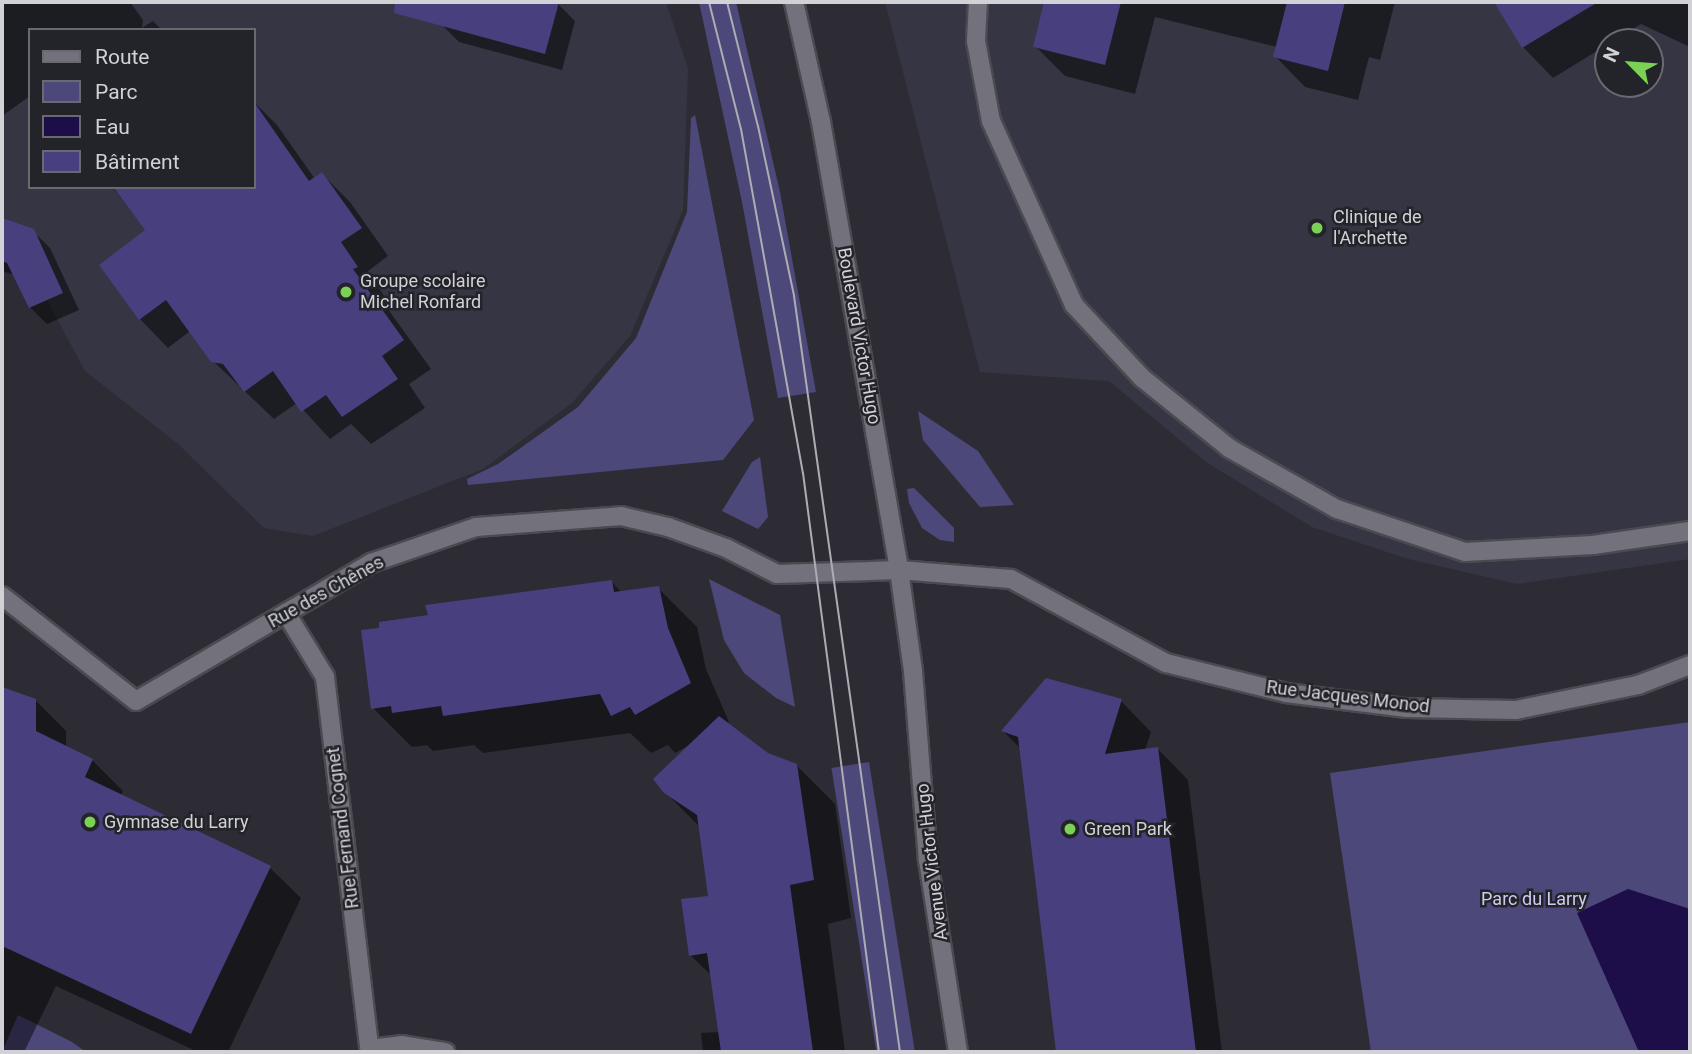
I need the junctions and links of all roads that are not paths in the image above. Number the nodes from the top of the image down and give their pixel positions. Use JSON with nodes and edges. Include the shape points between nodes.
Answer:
{"nodes":[{"id":1,"x":794,"y":2,"type":"edge"},
{"id":2,"x":978,"y":2,"type":"edge"},
{"id":3,"x":1690,"y":531,"type":"edge"},
{"id":4,"x":898,"y":570,"type":"junction"},
{"id":5,"x":2,"y":596,"type":"edge"},
{"id":6,"x":286,"y":613,"type":"junction"},
{"id":7,"x":1690,"y":665,"type":"edge"},
{"id":8,"x":913,"y":671,"type":"joint"},
{"id":9,"x":370,"y":1051,"type":"edge"},
{"id":10,"x":445,"y":1052,"type":"edge"},
{"id":11,"x":958,"y":1052,"type":"edge"}],
"edges":[{"from":1,"to":4,"type":"street","name":"Boulevard Victor Hugo","via":[[821,122]]},
{"from":2,"to":3,"type":"street","via":[[976,41],[991,121],[1074,305],[1142,378],[1229,447],[1336,509],[1465,552],[1593,545]]},
{"from":4,"to":6,"type":"street","name":"Rue des Chênes","via":[[777,574],[726,548],[621,516],[476,527],[371,563]]},
{"from":4,"to":7,"type":"street","name":"Rue Jacques Monod","via":[[1012,579],[1166,663],[1286,693],[1407,708],[1516,710],[1638,685]]},
{"from":4,"to":8,"type":"street","name":"Boulevard Victor Hugo"},
{"from":5,"to":6,"type":"street","name":"Rue des Chênes","via":[[136,701]]},
{"from":6,"to":9,"type":"street","name":"Rue Fernand Cognet","via":[[325,677]]},
{"from":8,"to":11,"type":"street","name":"Avenue Victor Hugo","via":[[928,860]]},
{"from":9,"to":10,"type":"street","via":[[401,1045]]}]}
